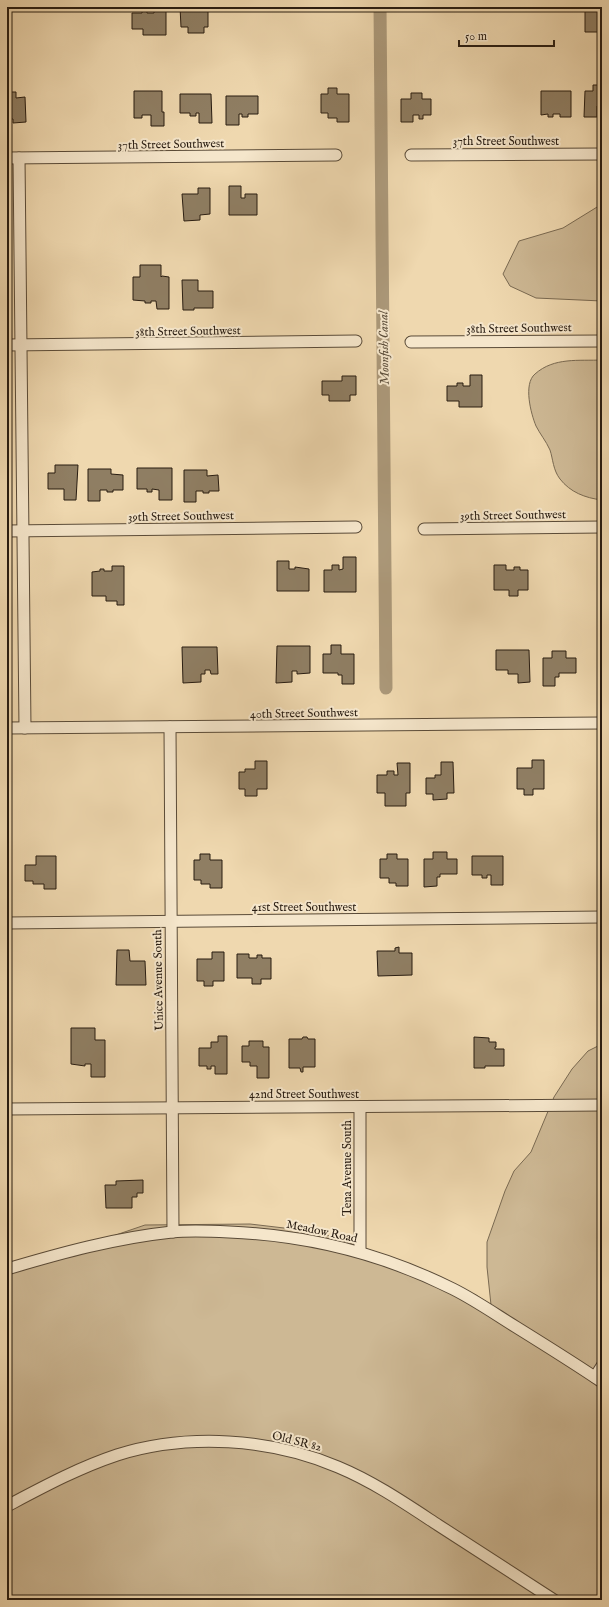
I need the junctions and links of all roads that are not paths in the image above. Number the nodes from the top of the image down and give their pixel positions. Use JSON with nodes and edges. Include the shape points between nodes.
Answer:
{"nodes":[{"id":1,"x":602,"y":154,"type":"edge"},
{"id":2,"x":336,"y":155,"type":"dead end"},
{"id":3,"x":411,"y":156,"type":"dead end"},
{"id":4,"x":7,"y":158,"type":"edge"},
{"id":5,"x":19,"y":158,"type":"junction"},
{"id":6,"x":602,"y":341,"type":"edge"},
{"id":7,"x":356,"y":342,"type":"dead end"},
{"id":8,"x":411,"y":342,"type":"dead end"},
{"id":9,"x":7,"y":345,"type":"edge"},
{"id":10,"x":21,"y":345,"type":"junction"},
{"id":11,"x":602,"y":527,"type":"edge"},
{"id":12,"x":356,"y":528,"type":"dead end"},
{"id":13,"x":424,"y":528,"type":"dead end"},
{"id":14,"x":7,"y":531,"type":"edge"},
{"id":15,"x":23,"y":531,"type":"junction"},
{"id":16,"x":602,"y":723,"type":"edge"},
{"id":17,"x":170,"y":727,"type":"junction"},
{"id":18,"x":7,"y":728,"type":"edge"},
{"id":19,"x":25,"y":728,"type":"junction"},
{"id":20,"x":602,"y":917,"type":"edge"},
{"id":21,"x":170,"y":921,"type":"junction"},
{"id":22,"x":7,"y":922,"type":"edge"},
{"id":23,"x":602,"y":1105,"type":"edge"},
{"id":24,"x":360,"y":1106,"type":"junction"},
{"id":25,"x":172,"y":1108,"type":"junction"},
{"id":26,"x":7,"y":1109,"type":"edge"},
{"id":27,"x":173,"y":1232,"type":"junction"},
{"id":28,"x":360,"y":1252,"type":"junction"},
{"id":29,"x":7,"y":1269,"type":"edge"},
{"id":30,"x":602,"y":1366,"type":"edge"},
{"id":31,"x":598,"y":1380,"type":"edge"},
{"id":32,"x":7,"y":1506,"type":"edge"},
{"id":33,"x":554,"y":1600,"type":"edge"}],
"edges":[{"from":1,"to":3,"type":"street","name":"37th Street Southwest"},
{"from":2,"to":5,"type":"street","name":"37th Street Southwest"},
{"from":4,"to":5,"type":"street","name":"37th Street Southwest"},
{"from":5,"to":10,"type":"street"},
{"from":6,"to":8,"type":"street","name":"38th Street Southwest"},
{"from":7,"to":10,"type":"street","name":"38th Street Southwest"},
{"from":9,"to":10,"type":"street","name":"38th Street Southwest"},
{"from":10,"to":15,"type":"street"},
{"from":11,"to":13,"type":"street","name":"39th Street Southwest"},
{"from":12,"to":15,"type":"street","name":"39th Street Southwest"},
{"from":14,"to":15,"type":"street","name":"39th Street Southwest"},
{"from":15,"to":19,"type":"street"},
{"from":16,"to":17,"type":"street","name":"40th Street Southwest"},
{"from":17,"to":19,"type":"street","name":"40th Street Southwest"},
{"from":17,"to":21,"type":"street","name":"Unice Avenue South"},
{"from":18,"to":19,"type":"street","name":"40th Street Southwest"},
{"from":20,"to":21,"type":"street","name":"41st Street Southwest"},
{"from":21,"to":22,"type":"street","name":"41st Street Southwest"},
{"from":21,"to":25,"type":"street","name":"Unice Avenue South"},
{"from":23,"to":24,"type":"street","name":"42nd Street Southwest"},
{"from":24,"to":25,"type":"street","name":"42nd Street Southwest"},
{"from":24,"to":28,"type":"street","name":"Tena Avenue South"},
{"from":25,"to":26,"type":"street","name":"42nd Street Southwest"},
{"from":25,"to":27,"type":"street","name":"Unice Avenue South"},
{"from":27,"to":28,"type":"street","name":"Meadow Road","via":[[261,1233],[314,1241]]},
{"from":27,"to":29,"type":"street","name":"Meadow Road","via":[[92,1245]]},
{"from":28,"to":31,"type":"street","name":"Meadow Road","via":[[412,1270],[455,1290]]},
{"from":30,"to":31,"type":"street"},
{"from":32,"to":33,"type":"street","name":"Old SR 82","via":[[86,1466],[136,1450],[206,1442],[261,1446],[321,1460],[374,1485]]}]}
